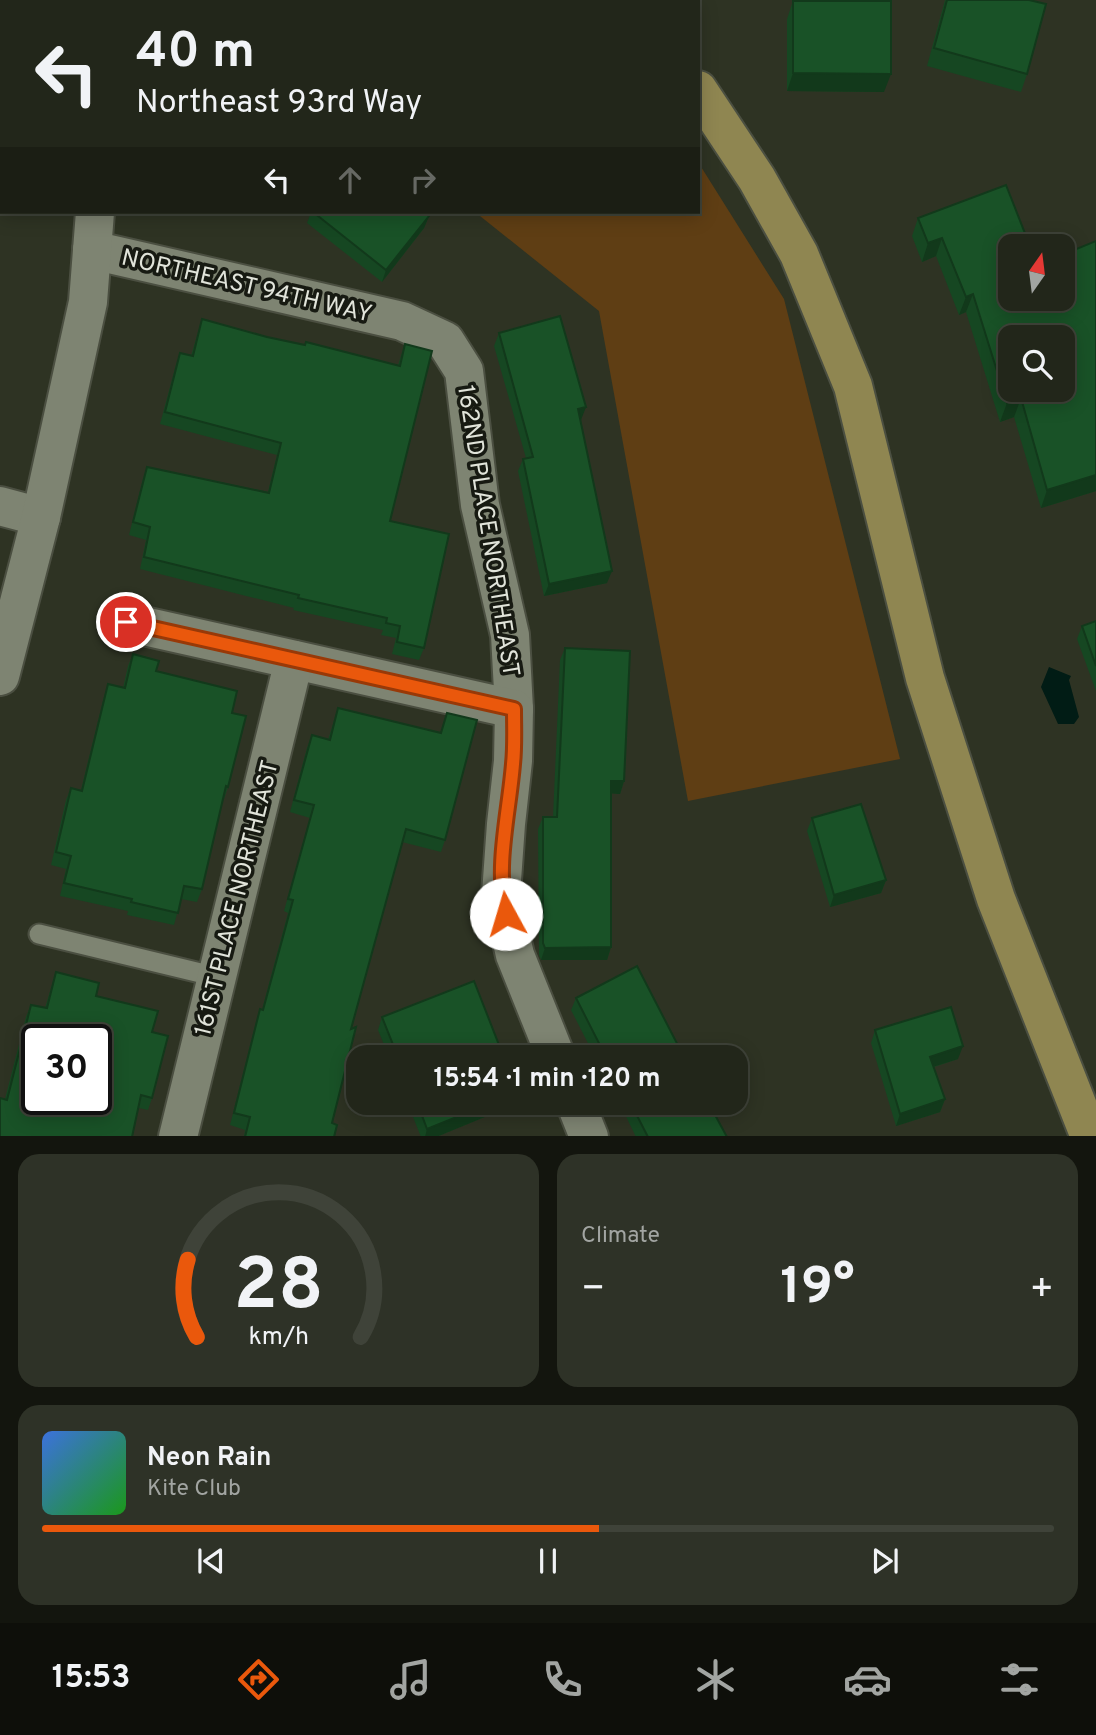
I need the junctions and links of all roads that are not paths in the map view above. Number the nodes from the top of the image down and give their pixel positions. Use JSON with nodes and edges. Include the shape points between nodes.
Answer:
{"nodes":[{"id":1,"x":700,"y":93,"type":"edge"},
{"id":2,"x":95,"y":214,"type":"edge"},
{"id":3,"x":92,"y":250,"type":"junction"},
{"id":4,"x":402,"y":321,"type":"joint"},
{"id":5,"x":0,"y":506,"type":"edge"},
{"id":6,"x":41,"y":517,"type":"junction"},
{"id":7,"x":126,"y":622,"type":"dead end"},
{"id":8,"x":294,"y":660,"type":"junction"},
{"id":9,"x":0,"y":676,"type":"edge"},
{"id":10,"x":514,"y":709,"type":"junction"},
{"id":11,"x":38,"y":934,"type":"dead end"},
{"id":12,"x":217,"y":977,"type":"junction"},
{"id":13,"x":551,"y":1045,"type":"edge"},
{"id":14,"x":580,"y":1115,"type":"edge"},
{"id":15,"x":178,"y":1136,"type":"edge"},
{"id":16,"x":589,"y":1136,"type":"edge"},
{"id":17,"x":1090,"y":1136,"type":"edge"}],
"edges":[{"from":1,"to":17,"type":"main road","via":[[757,179],[799,254],[853,386],[934,704],[996,899]]},
{"from":2,"to":3,"type":"street"},
{"from":3,"to":4,"type":"street","name":"NORTHEAST 94TH WAY"},
{"from":3,"to":6,"type":"street","via":[[88,302]]},
{"from":4,"to":10,"type":"street","name":"162ND PLACE NORTHEAST","via":[[445,341],[464,371],[480,505],[510,635]]},
{"from":5,"to":6,"type":"street"},
{"from":6,"to":9,"type":"street"},
{"from":7,"to":8,"type":"street"},
{"from":8,"to":10,"type":"street"},
{"from":8,"to":12,"type":"street","name":"161ST PLACE NORTHEAST"},
{"from":10,"to":13,"type":"street","name":"162ND PLACE NORTHEAST","via":[[501,894],[515,955]]},
{"from":11,"to":12,"type":"lane"},
{"from":12,"to":15,"type":"street","name":"161ST PLACE NORTHEAST"},
{"from":14,"to":16,"type":"street"}]}
